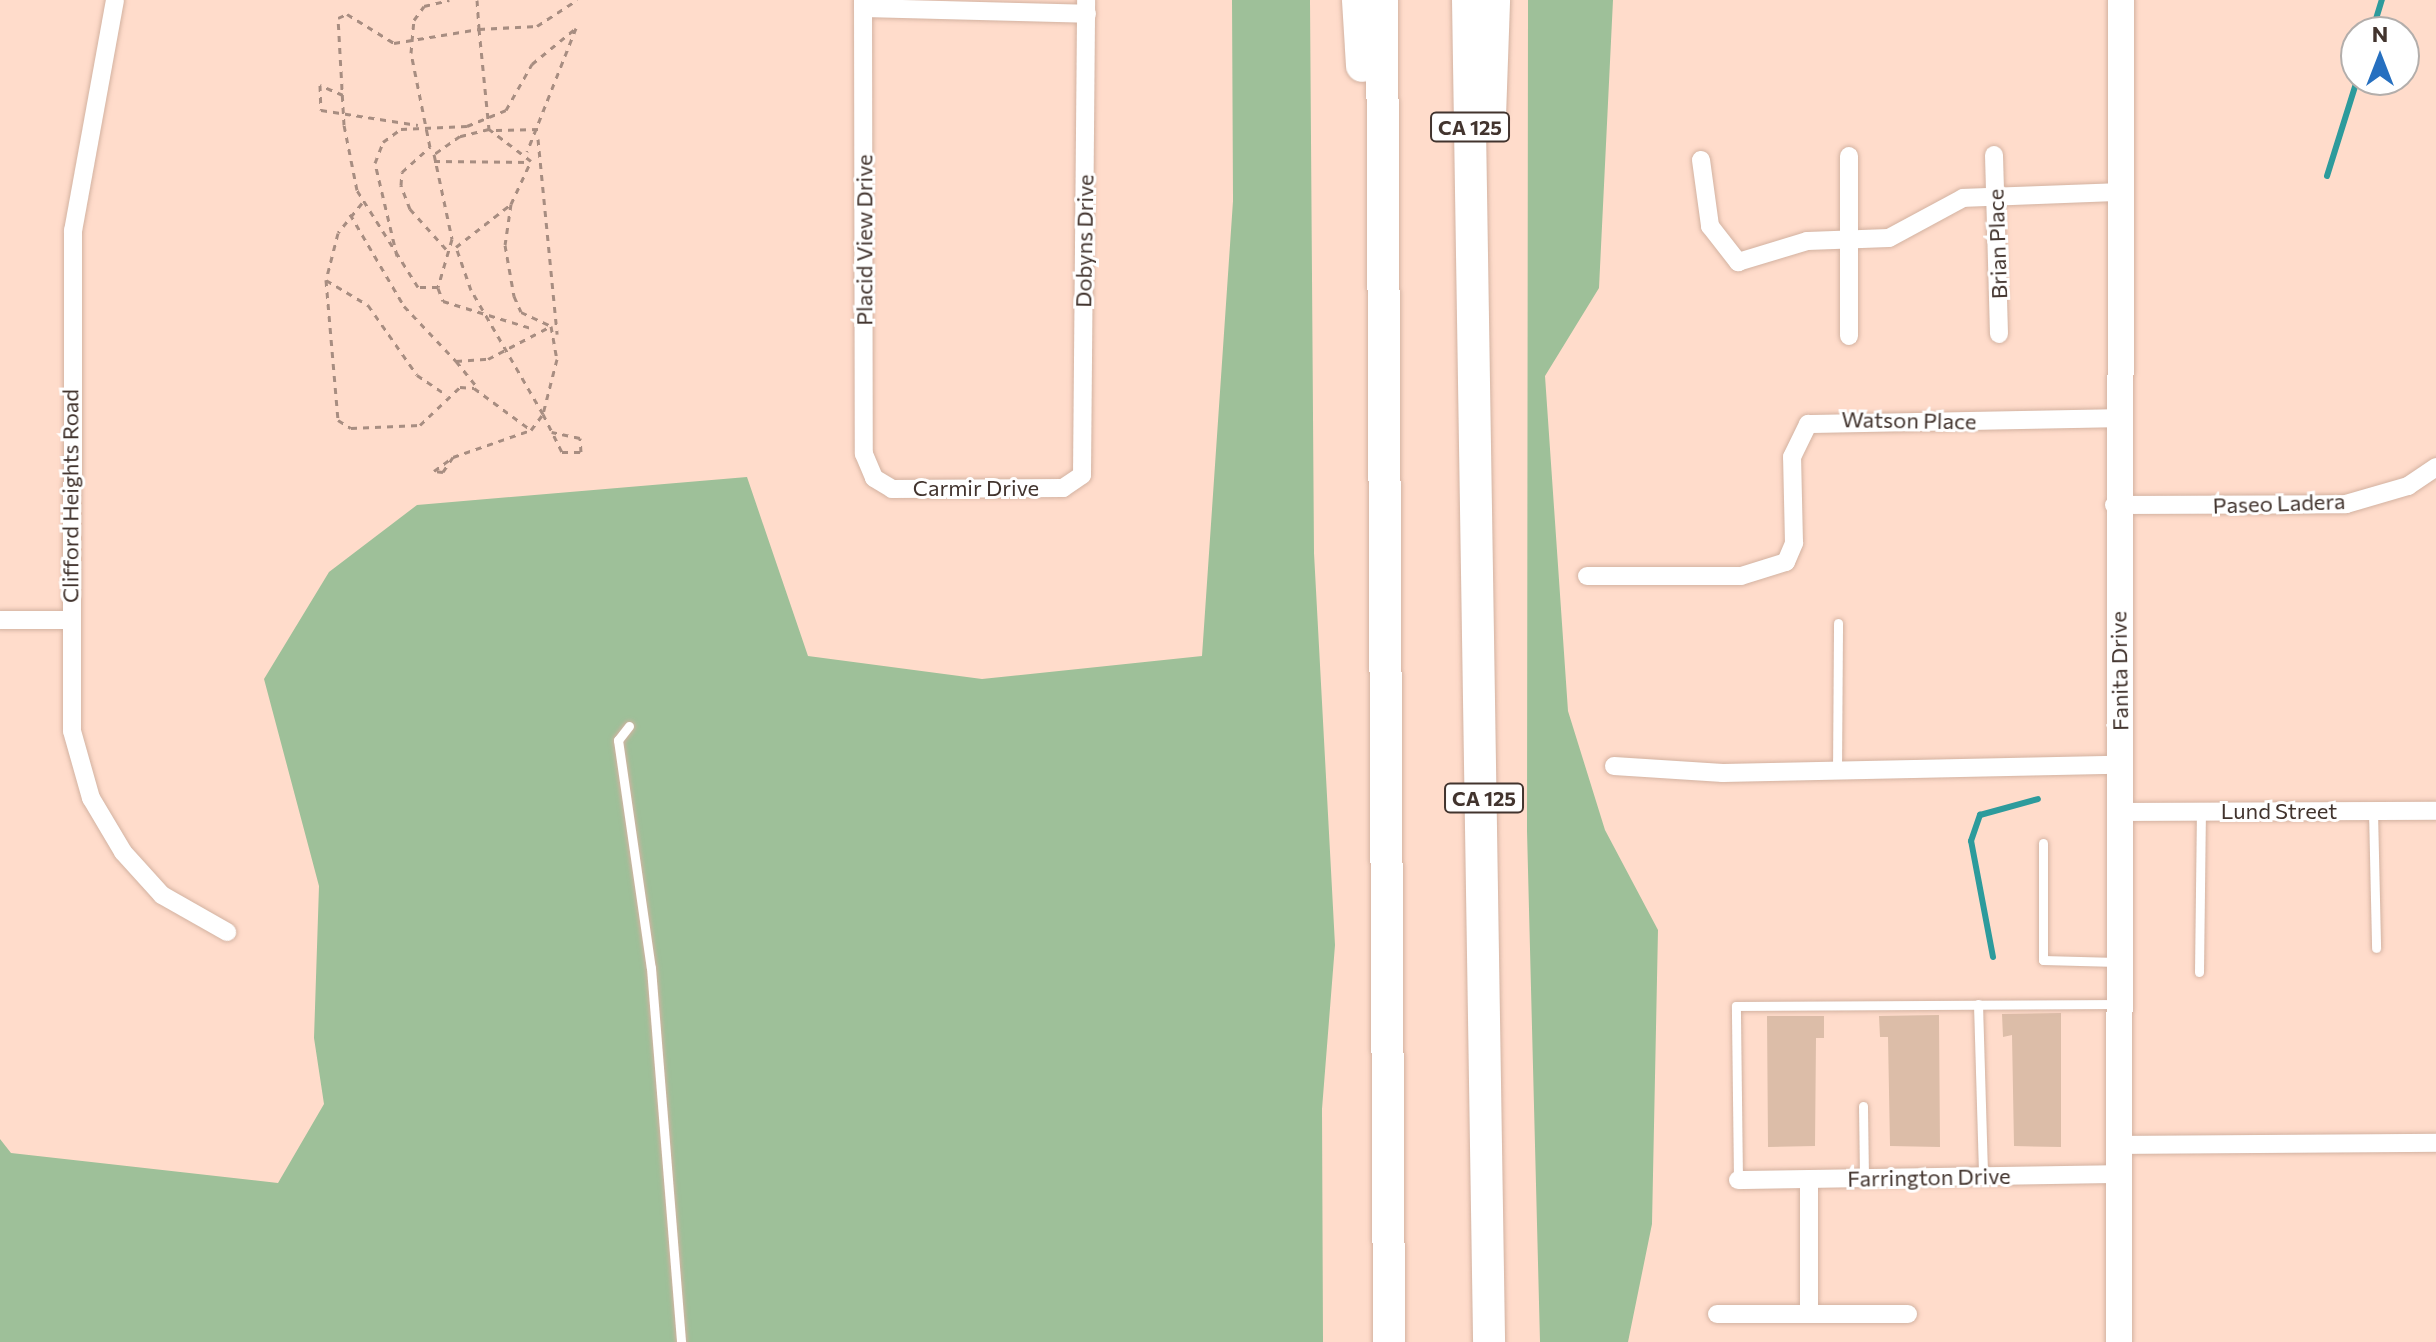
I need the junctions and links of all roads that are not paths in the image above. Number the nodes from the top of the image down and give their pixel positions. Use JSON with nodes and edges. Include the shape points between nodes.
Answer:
{"nodes":[{"id":1,"x":115,"y":0,"type":"edge"},
{"id":2,"x":1358,"y":0,"type":"edge"},
{"id":3,"x":1382,"y":0,"type":"edge"},
{"id":4,"x":1468,"y":0,"type":"edge"},
{"id":5,"x":1494,"y":0,"type":"edge"},
{"id":6,"x":2121,"y":0,"type":"edge"},
{"id":7,"x":863,"y":4,"type":"edge"},
{"id":8,"x":1087,"y":7,"type":"edge"},
{"id":9,"x":1994,"y":155,"type":"dead end"},
{"id":10,"x":1849,"y":156,"type":"dead end"},
{"id":11,"x":1701,"y":160,"type":"dead end"},
{"id":12,"x":2120,"y":192,"type":"junction"},
{"id":13,"x":1996,"y":197,"type":"junction"},
{"id":14,"x":1851,"y":240,"type":"junction"},
{"id":15,"x":1477,"y":254,"type":"junction"},
{"id":16,"x":1999,"y":334,"type":"dead end"},
{"id":17,"x":1849,"y":336,"type":"dead end"},
{"id":18,"x":1383,"y":385,"type":"junction"},
{"id":19,"x":2117,"y":418,"type":"junction"},
{"id":20,"x":2436,"y":467,"type":"edge"},
{"id":21,"x":874,"y":478,"type":"joint"},
{"id":22,"x":1079,"y":482,"type":"joint"},
{"id":23,"x":2114,"y":505,"type":"junction"},
{"id":24,"x":1587,"y":576,"type":"dead end"},
{"id":25,"x":0,"y":620,"type":"edge"},
{"id":26,"x":70,"y":620,"type":"junction"},
{"id":27,"x":1838,"y":623,"type":"dead end"},
{"id":28,"x":629,"y":726,"type":"dead end"},
{"id":29,"x":2121,"y":765,"type":"junction"},
{"id":30,"x":1614,"y":766,"type":"dead end"},
{"id":31,"x":1837,"y":772,"type":"junction"},
{"id":32,"x":2201,"y":811,"type":"junction"},
{"id":33,"x":2373,"y":811,"type":"junction"},
{"id":34,"x":2436,"y":811,"type":"edge"},
{"id":35,"x":2121,"y":812,"type":"junction"},
{"id":36,"x":2043,"y":843,"type":"dead end"},
{"id":37,"x":227,"y":932,"type":"dead end"},
{"id":38,"x":2376,"y":948,"type":"dead end"},
{"id":39,"x":2121,"y":962,"type":"junction"},
{"id":40,"x":2199,"y":972,"type":"dead end"},
{"id":41,"x":1978,"y":1004,"type":"junction"},
{"id":42,"x":2120,"y":1004,"type":"junction"},
{"id":43,"x":1863,"y":1106,"type":"dead end"},
{"id":44,"x":2436,"y":1143,"type":"edge"},
{"id":45,"x":2119,"y":1145,"type":"junction"},
{"id":46,"x":2119,"y":1174,"type":"junction"},
{"id":47,"x":1983,"y":1176,"type":"junction"},
{"id":48,"x":1864,"y":1178,"type":"junction"},
{"id":49,"x":1809,"y":1179,"type":"junction"},
{"id":50,"x":1738,"y":1180,"type":"joint"},
{"id":51,"x":1717,"y":1314,"type":"dead end"},
{"id":52,"x":1809,"y":1314,"type":"junction"},
{"id":53,"x":1908,"y":1314,"type":"dead end"},
{"id":54,"x":681,"y":1342,"type":"edge"},
{"id":55,"x":1389,"y":1342,"type":"edge"},
{"id":56,"x":1489,"y":1342,"type":"edge"},
{"id":57,"x":2119,"y":1342,"type":"edge"}],
"edges":[{"from":1,"to":26,"type":"street","name":"Clifford Heights Road","via":[[73,230]]},
{"from":2,"to":18,"type":"highway"},
{"from":3,"to":18,"type":"highway"},
{"from":4,"to":15,"type":"highway","number":"CA 125"},
{"from":5,"to":15,"type":"highway","via":[[1485,232]]},
{"from":6,"to":12,"type":"main road","name":"Fanita Drive"},
{"from":7,"to":8,"type":"street"},
{"from":7,"to":21,"type":"street","name":"Placid View Drive","via":[[864,454]]},
{"from":8,"to":22,"type":"street","name":"Dobyns Drive"},
{"from":9,"to":13,"type":"street","name":"Brian Place"},
{"from":10,"to":14,"type":"street"},
{"from":11,"to":14,"type":"street","via":[[1710,226],[1738,262],[1807,241]]},
{"from":12,"to":13,"type":"street"},
{"from":12,"to":19,"type":"main road","name":"Fanita Drive"},
{"from":13,"to":14,"type":"street","via":[[1963,198],[1889,238]]},
{"from":13,"to":16,"type":"street","name":"Brian Place"},
{"from":14,"to":17,"type":"street"},
{"from":15,"to":56,"type":"highway","number":"CA 125"},
{"from":18,"to":55,"type":"highway"},
{"from":19,"to":23,"type":"main road","name":"Fanita Drive"},
{"from":19,"to":24,"type":"street","name":"Watson Place","via":[[1808,424],[1792,457],[1794,543],[1786,562],[1741,576]]},
{"from":20,"to":23,"type":"street","name":"Paseo Ladera","via":[[2408,486],[2346,504]]},
{"from":21,"to":22,"type":"street","name":"Carmir Drive","via":[[892,489]]},
{"from":23,"to":29,"type":"main road","name":"Fanita Drive"},
{"from":25,"to":26,"type":"street"},
{"from":26,"to":37,"type":"street","name":"Clifford Heights Road","via":[[72,731],[97,812],[149,884]]},
{"from":27,"to":31,"type":"lane"},
{"from":28,"to":54,"type":"lane","via":[[618,740],[651,968]]},
{"from":29,"to":31,"type":"street"},
{"from":29,"to":35,"type":"main road","name":"Fanita Drive"},
{"from":30,"to":31,"type":"street"},
{"from":32,"to":33,"type":"street","name":"Lund Street"},
{"from":32,"to":35,"type":"street","name":"Lund Street"},
{"from":32,"to":40,"type":"lane"},
{"from":33,"to":34,"type":"street","name":"Lund Street"},
{"from":33,"to":38,"type":"lane"},
{"from":35,"to":39,"type":"main road","name":"Fanita Drive"},
{"from":36,"to":39,"type":"lane","via":[[2043,960]]},
{"from":39,"to":42,"type":"main road","name":"Fanita Drive"},
{"from":41,"to":42,"type":"lane"},
{"from":41,"to":47,"type":"lane"},
{"from":41,"to":50,"type":"lane","via":[[1736,1006]]},
{"from":42,"to":45,"type":"main road","name":"Fanita Drive"},
{"from":43,"to":48,"type":"lane"},
{"from":44,"to":45,"type":"street"},
{"from":45,"to":46,"type":"main road","name":"Fanita Drive"},
{"from":46,"to":47,"type":"street","name":"Farrington Drive"},
{"from":46,"to":57,"type":"main road","name":"Fanita Drive"},
{"from":47,"to":48,"type":"street","name":"Farrington Drive"},
{"from":48,"to":49,"type":"street","name":"Farrington Drive"},
{"from":49,"to":50,"type":"street","name":"Farrington Drive"},
{"from":49,"to":52,"type":"street"},
{"from":51,"to":52,"type":"street"},
{"from":52,"to":53,"type":"street"}]}
